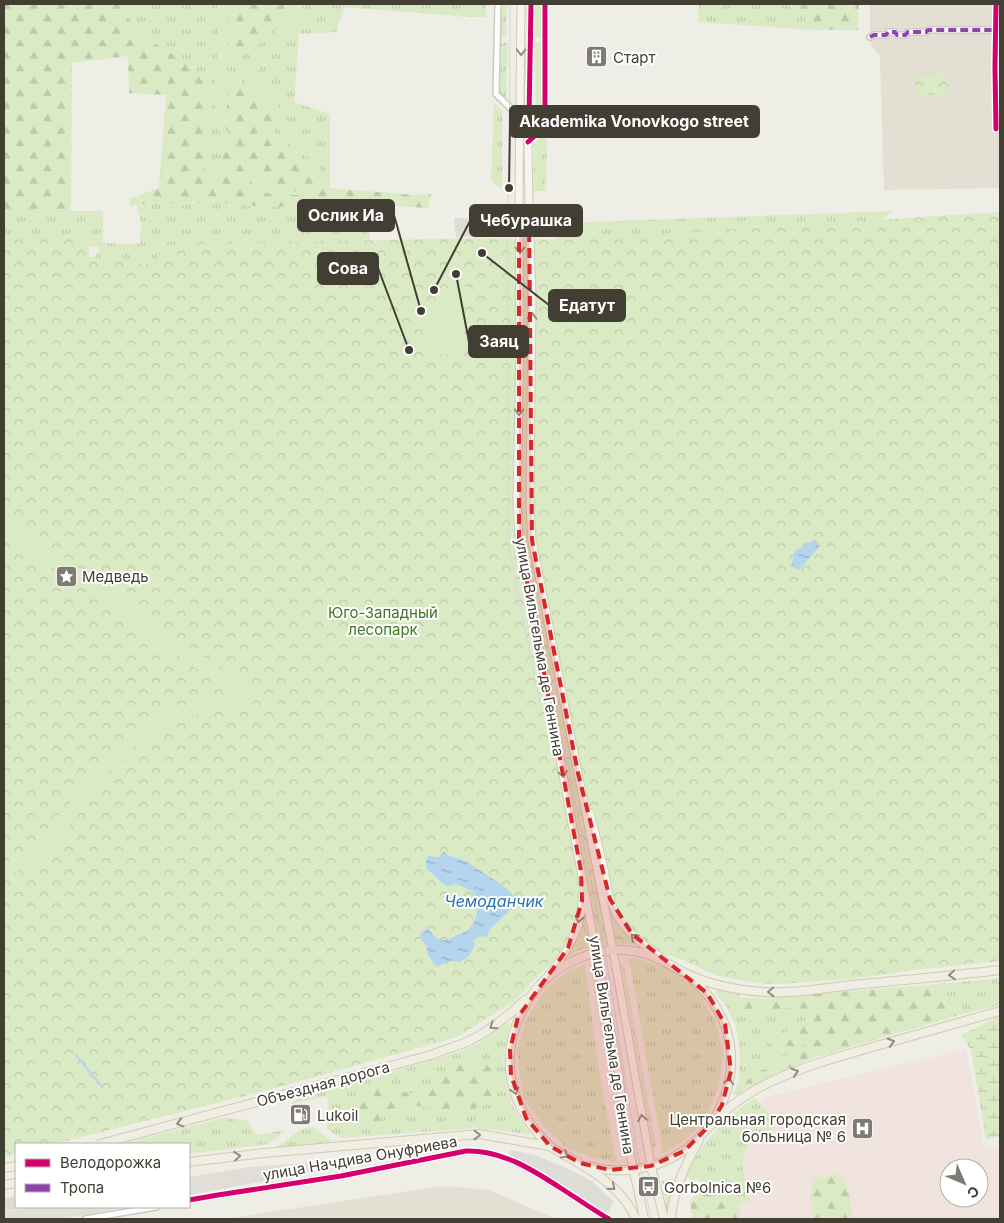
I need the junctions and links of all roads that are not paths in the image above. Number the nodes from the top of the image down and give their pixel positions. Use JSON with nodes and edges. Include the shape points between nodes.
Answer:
{"nodes":[{"id":1,"x":498,"y":4,"type":"edge"},
{"id":2,"x":521,"y":4,"type":"edge"},
{"id":3,"x":531,"y":4,"type":"edge"},
{"id":4,"x":545,"y":4,"type":"edge"},
{"id":5,"x":996,"y":4,"type":"edge"},
{"id":6,"x":998,"y":30,"type":"edge"},
{"id":7,"x":870,"y":37,"type":"dead end"},
{"id":8,"x":520,"y":117,"type":"junction"},
{"id":9,"x":996,"y":129,"type":"dead end"},
{"id":10,"x":528,"y":142,"type":"junction"},
{"id":11,"x":519,"y":209,"type":"junction"},
{"id":12,"x":485,"y":210,"type":"dead end"},
{"id":13,"x":529,"y":210,"type":"junction"},
{"id":14,"x":578,"y":773,"type":"junction"},
{"id":15,"x":581,"y":871,"type":"junction"},
{"id":16,"x":613,"y":950,"type":"junction"},
{"id":17,"x":597,"y":953,"type":"junction"},
{"id":18,"x":673,"y":966,"type":"junction"},
{"id":19,"x":1000,"y":970,"type":"edge"},
{"id":20,"x":685,"y":973,"type":"junction"},
{"id":21,"x":546,"y":978,"type":"junction"},
{"id":22,"x":531,"y":995,"type":"junction"},
{"id":23,"x":1000,"y":1011,"type":"edge"},
{"id":24,"x":710,"y":1125,"type":"junction"},
{"id":25,"x":702,"y":1134,"type":"junction"},
{"id":26,"x":104,"y":1143,"type":"edge"},
{"id":27,"x":550,"y":1146,"type":"junction"},
{"id":28,"x":190,"y":1162,"type":"edge"},
{"id":29,"x":580,"y":1164,"type":"junction"},
{"id":30,"x":651,"y":1166,"type":"junction"},
{"id":31,"x":633,"y":1170,"type":"junction"},
{"id":32,"x":190,"y":1200,"type":"edge"},
{"id":33,"x":150,"y":1208,"type":"edge"},
{"id":34,"x":85,"y":1219,"type":"edge"},
{"id":35,"x":609,"y":1219,"type":"edge"},
{"id":36,"x":636,"y":1219,"type":"edge"},
{"id":37,"x":644,"y":1219,"type":"edge"},
{"id":38,"x":664,"y":1219,"type":"edge"},
{"id":39,"x":671,"y":1219,"type":"edge"}],
"edges":[{"from":1,"to":8,"type":"street","via":[[496,94]]},
{"from":2,"to":8,"type":"main road","name":"улица Вильгельма де Геннина","one_way":true},
{"from":3,"to":10,"type":"main road","name":"улица Вильгельма де Геннина"},
{"from":4,"to":10,"type":"street","via":[[545,119],[539,132]]},
{"from":5,"to":6,"type":"street"},
{"from":6,"to":7,"type":"street","via":[[928,30],[905,35],[888,32]]},
{"from":6,"to":9,"type":"street"},
{"from":8,"to":11,"type":"main road","name":"улица Вильгельма де Геннина"},
{"from":10,"to":13,"type":"main road","name":"улица Вильгельма де Геннина"},
{"from":11,"to":12,"type":"street"},
{"from":11,"to":13,"type":"street"},
{"from":11,"to":15,"type":"main road","name":"улица Вильгельма де Геннина","one_way":true,"via":[[519,539]]},
{"from":14,"to":13,"type":"main road","name":"улица Вильгельма де Геннина","one_way":true,"via":[[532,540]]},
{"from":14,"to":16,"type":"main road","name":"улица Вильгельма де Геннина"},
{"from":18,"to":14,"type":"main road","one_way":true,"via":[[640,942],[615,912]]},
{"from":15,"to":17,"type":"main road","name":"улица Вильгельма де Геннина"},
{"from":15,"to":21,"type":"main road","one_way":true,"via":[[582,901],[576,932],[564,955]]},
{"from":16,"to":17,"type":"main road"},
{"from":16,"to":18,"type":"main road","via":[[649,955]]},
{"from":30,"to":16,"type":"main road","name":"улица Вильгельма де Геннина","one_way":true},
{"from":17,"to":21,"type":"main road","via":[[566,964]]},
{"from":17,"to":31,"type":"main road","name":"улица Вильгельма де Геннина","via":[[620,1075]]},
{"from":18,"to":20,"type":"main road"},
{"from":19,"to":20,"type":"main road","one_way":true,"via":[[766,992],[727,987]]},
{"from":24,"to":20,"type":"main road","one_way":true,"via":[[728,1089],[731,1071],[729,1039],[718,1009],[707,993]]},
{"from":21,"to":22,"type":"main road"},
{"from":22,"to":26,"type":"main road","name":"Объездная дорога","one_way":true,"via":[[479,1035],[431,1056]]},
{"from":22,"to":27,"type":"main road","one_way":true,"via":[[514,1029],[510,1050],[511,1075],[516,1098],[526,1118]]},
{"from":24,"to":23,"type":"main road","one_way":true,"via":[[735,1103],[783,1075]]},
{"from":24,"to":25,"type":"main road"},
{"from":25,"to":30,"type":"main road","via":[[684,1151]]},
{"from":25,"to":39,"type":"main road","via":[[681,1176]]},
{"from":28,"to":27,"type":"main road","one_way":true,"via":[[479,1134]]},
{"from":27,"to":29,"type":"main road","one_way":true},
{"from":29,"to":31,"type":"main road","via":[[610,1170]]},
{"from":29,"to":36,"type":"main road","one_way":true,"via":[[621,1194]]},
{"from":30,"to":31,"type":"main road"},
{"from":30,"to":38,"type":"main road"},
{"from":31,"to":37,"type":"main road"},
{"from":32,"to":35,"type":"street","name":"улица Начдива Онуфриева","via":[[477,1151],[530,1168]]},
{"from":33,"to":34,"type":"street"}]}
